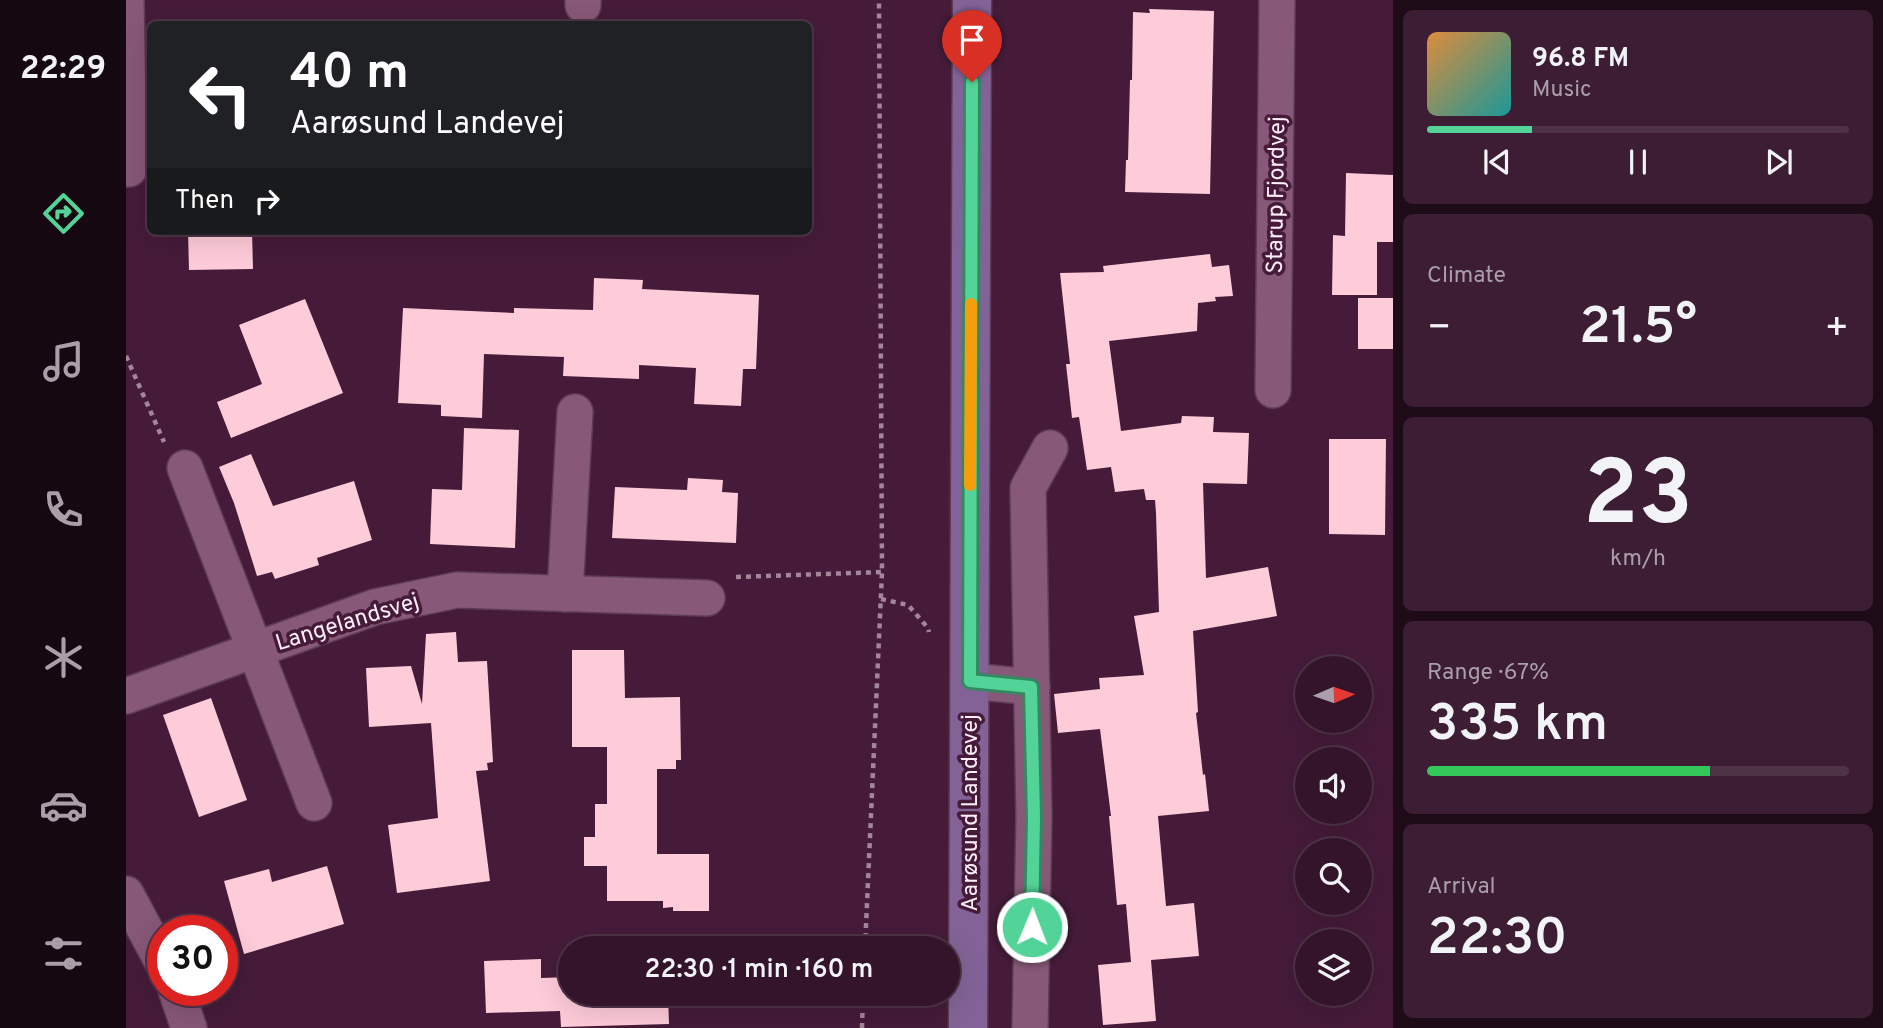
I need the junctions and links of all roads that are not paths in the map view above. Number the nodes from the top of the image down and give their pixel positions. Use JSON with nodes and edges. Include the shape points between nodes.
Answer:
{"nodes":[{"id":1,"x":126,"y":0,"type":"edge"},
{"id":2,"x":972,"y":0,"type":"edge"},
{"id":3,"x":1277,"y":0,"type":"edge"},
{"id":4,"x":129,"y":169,"type":"dead end"},
{"id":5,"x":1273,"y":390,"type":"dead end"},
{"id":6,"x":575,"y":412,"type":"dead end"},
{"id":7,"x":1051,"y":448,"type":"dead end"},
{"id":8,"x":185,"y":467,"type":"road end"},
{"id":9,"x":565,"y":594,"type":"junction"},
{"id":10,"x":707,"y":598,"type":"road end"},
{"id":11,"x":255,"y":650,"type":"junction"},
{"id":12,"x":970,"y":681,"type":"junction"},
{"id":13,"x":1031,"y":687,"type":"junction"},
{"id":14,"x":126,"y":696,"type":"edge"},
{"id":15,"x":314,"y":803,"type":"dead end"},
{"id":16,"x":126,"y":894,"type":"edge"},
{"id":17,"x":147,"y":933,"type":"edge"},
{"id":18,"x":181,"y":1006,"type":"edge"},
{"id":19,"x":188,"y":1028,"type":"edge"},
{"id":20,"x":968,"y":1028,"type":"edge"},
{"id":21,"x":1030,"y":1028,"type":"edge"}],
"edges":[{"from":1,"to":4,"type":"street"},
{"from":2,"to":12,"type":"street","name":"Aarøsund Landevej"},
{"from":3,"to":5,"type":"street","name":"Starup Fjordvej"},
{"from":6,"to":9,"type":"street"},
{"from":7,"to":13,"type":"street","via":[[1028,488]]},
{"from":8,"to":11,"type":"street","name":"Langelandsvej"},
{"from":9,"to":10,"type":"street","name":"Langelandsvej"},
{"from":9,"to":11,"type":"street","name":"Langelandsvej","via":[[457,590],[375,607]]},
{"from":11,"to":14,"type":"street","name":"Langelandsvej"},
{"from":11,"to":15,"type":"street","name":"Langelandsvej"},
{"from":12,"to":13,"type":"street","name":"Aarøsund Landevej"},
{"from":12,"to":20,"type":"street","name":"Aarøsund Landevej"},
{"from":13,"to":21,"type":"street"},
{"from":16,"to":17,"type":"street"},
{"from":18,"to":19,"type":"street"}]}
